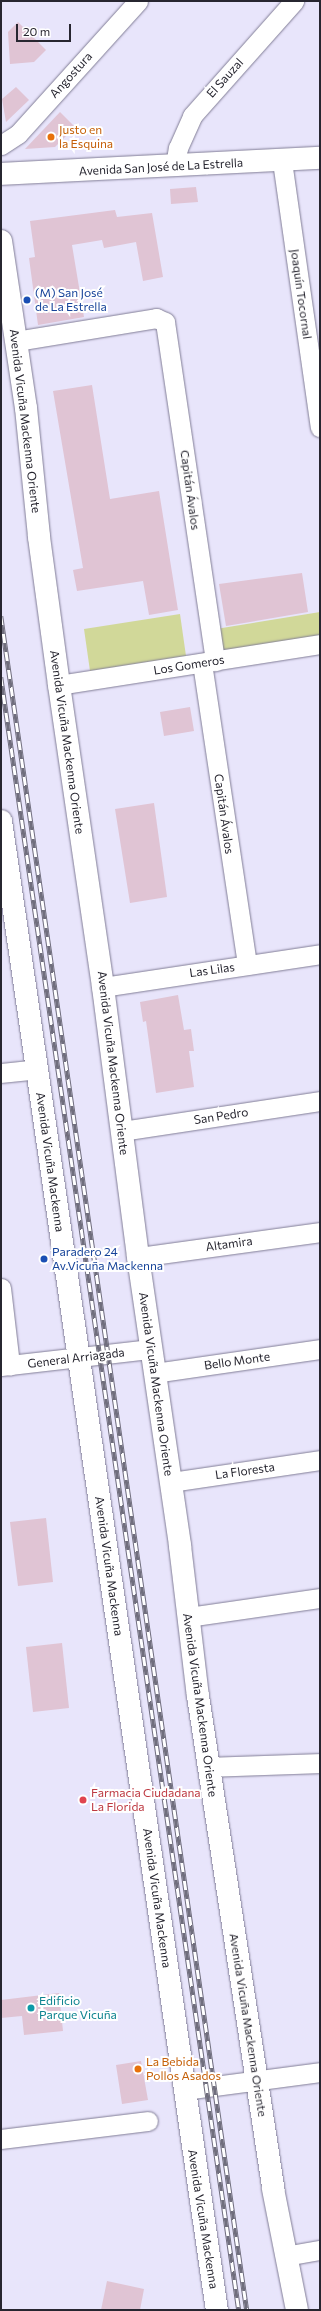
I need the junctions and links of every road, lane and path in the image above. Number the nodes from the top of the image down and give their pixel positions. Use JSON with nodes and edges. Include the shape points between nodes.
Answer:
{"nodes":[{"id":1,"x":138,"y":1,"type":"edge"},
{"id":2,"x":294,"y":1,"type":"edge"},
{"id":3,"x":1,"y":145,"type":"edge"},
{"id":4,"x":320,"y":158,"type":"edge"},
{"id":5,"x":282,"y":161,"type":"junction"},
{"id":6,"x":175,"y":166,"type":"junction"},
{"id":7,"x":1,"y":174,"type":"edge"},
{"id":8,"x":1,"y":241,"type":"edge"},
{"id":9,"x":16,"y":341,"type":"junction"},
{"id":10,"x":320,"y":427,"type":"edge"},
{"id":11,"x":320,"y":644,"type":"edge"},
{"id":12,"x":208,"y":662,"type":"junction"},
{"id":13,"x":59,"y":685,"type":"junction"},
{"id":14,"x":1,"y":821,"type":"edge"},
{"id":15,"x":320,"y":954,"type":"edge"},
{"id":16,"x":247,"y":965,"type":"junction"},
{"id":17,"x":103,"y":987,"type":"junction"},
{"id":18,"x":37,"y":1069,"type":"junction"},
{"id":19,"x":1,"y":1073,"type":"edge"},
{"id":20,"x":320,"y":1101,"type":"edge"},
{"id":21,"x":122,"y":1131,"type":"junction"},
{"id":22,"x":320,"y":1232,"type":"edge"},
{"id":23,"x":138,"y":1257,"type":"junction"},
{"id":24,"x":1,"y":1288,"type":"edge"},
{"id":25,"x":151,"y":1349,"type":"junction"},
{"id":26,"x":320,"y":1349,"type":"edge"},
{"id":27,"x":78,"y":1358,"type":"junction"},
{"id":28,"x":6,"y":1366,"type":"edge"},
{"id":29,"x":154,"y":1373,"type":"junction"},
{"id":30,"x":320,"y":1460,"type":"edge"},
{"id":31,"x":171,"y":1482,"type":"junction"},
{"id":32,"x":320,"y":1598,"type":"edge"},
{"id":33,"x":188,"y":1616,"type":"junction"},
{"id":34,"x":320,"y":1764,"type":"edge"},
{"id":35,"x":208,"y":1766,"type":"junction"},
{"id":36,"x":320,"y":2072,"type":"edge"},
{"id":37,"x":256,"y":2081,"type":"junction"},
{"id":38,"x":184,"y":2090,"type":"junction"},
{"id":39,"x":148,"y":2121,"type":"dead end"},
{"id":40,"x":1,"y":2139,"type":"edge"},
{"id":41,"x":320,"y":2250,"type":"edge"},
{"id":42,"x":285,"y":2256,"type":"junction"},
{"id":43,"x":217,"y":2310,"type":"edge"},
{"id":44,"x":297,"y":2310,"type":"edge"}],
"edges":[{"from":1,"to":3,"type":"street","name":"Angostura","via":[[18,134]]},
{"from":2,"to":6,"type":"street","name":"El Sauzal","via":[[192,116],[178,148]]},
{"from":4,"to":5,"type":"main road","name":"Avenida San José de La Estrella"},
{"from":5,"to":6,"type":"main road","name":"Avenida San José de La Estrella"},
{"from":5,"to":10,"type":"street","name":"Joaquín Tocornal"},
{"from":6,"to":7,"type":"main road","name":"Avenida San José de La Estrella"},
{"from":8,"to":9,"type":"main road","name":"Avenida Vicuña Mackenna Oriente"},
{"from":9,"to":12,"type":"street","name":"Capitán Ávalos","via":[[156,318],[163,319]]},
{"from":9,"to":13,"type":"main road","name":"Avenida Vicuña Mackenna Oriente"},
{"from":11,"to":12,"type":"street","name":"Los Gomeros"},
{"from":12,"to":13,"type":"street","name":"Los Gomeros"},
{"from":12,"to":16,"type":"street","name":"Capitán Ávalos"},
{"from":13,"to":17,"type":"main road","name":"Avenida Vicuña Mackenna Oriente"},
{"from":14,"to":18,"type":"main road","name":"Avenida Vicuña Mackenna"},
{"from":15,"to":16,"type":"street","name":"Las Lilas"},
{"from":16,"to":17,"type":"street","name":"Las Lilas"},
{"from":17,"to":21,"type":"main road","name":"Avenida Vicuña Mackenna Oriente"},
{"from":18,"to":19,"type":"street"},
{"from":18,"to":27,"type":"main road","name":"Avenida Vicuña Mackenna"},
{"from":20,"to":21,"type":"street","name":"San Pedro"},
{"from":21,"to":23,"type":"main road","name":"Avenida Vicuña Mackenna Oriente"},
{"from":22,"to":23,"type":"street","name":"Altamira"},
{"from":23,"to":25,"type":"main road","name":"Avenida Vicuña Mackenna Oriente"},
{"from":24,"to":28,"type":"street"},
{"from":25,"to":27,"type":"street","name":"General Arriagada"},
{"from":25,"to":29,"type":"main road","name":"Avenida Vicuña Mackenna Oriente"},
{"from":26,"to":29,"type":"street","name":"Bello Monte"},
{"from":27,"to":28,"type":"street","name":"General Arriagada"},
{"from":27,"to":38,"type":"main road","name":"Avenida Vicuña Mackenna"},
{"from":29,"to":31,"type":"main road","name":"Avenida Vicuña Mackenna Oriente"},
{"from":30,"to":31,"type":"street","name":"La Floresta"},
{"from":31,"to":33,"type":"main road","name":"Avenida Vicuña Mackenna Oriente"},
{"from":32,"to":33,"type":"street"},
{"from":33,"to":35,"type":"main road","name":"Avenida Vicuña Mackenna Oriente"},
{"from":34,"to":35,"type":"street"},
{"from":35,"to":37,"type":"main road","name":"Avenida Vicuña Mackenna Oriente"},
{"from":36,"to":37,"type":"street"},
{"from":37,"to":38,"type":"street"},
{"from":37,"to":42,"type":"main road","name":"Avenida Vicuña Mackenna Oriente"},
{"from":38,"to":43,"type":"main road","name":"Avenida Vicuña Mackenna"},
{"from":39,"to":40,"type":"street"},
{"from":41,"to":42,"type":"street"},
{"from":42,"to":44,"type":"main road","name":"Avenida Vicuña Mackenna Oriente"}]}
